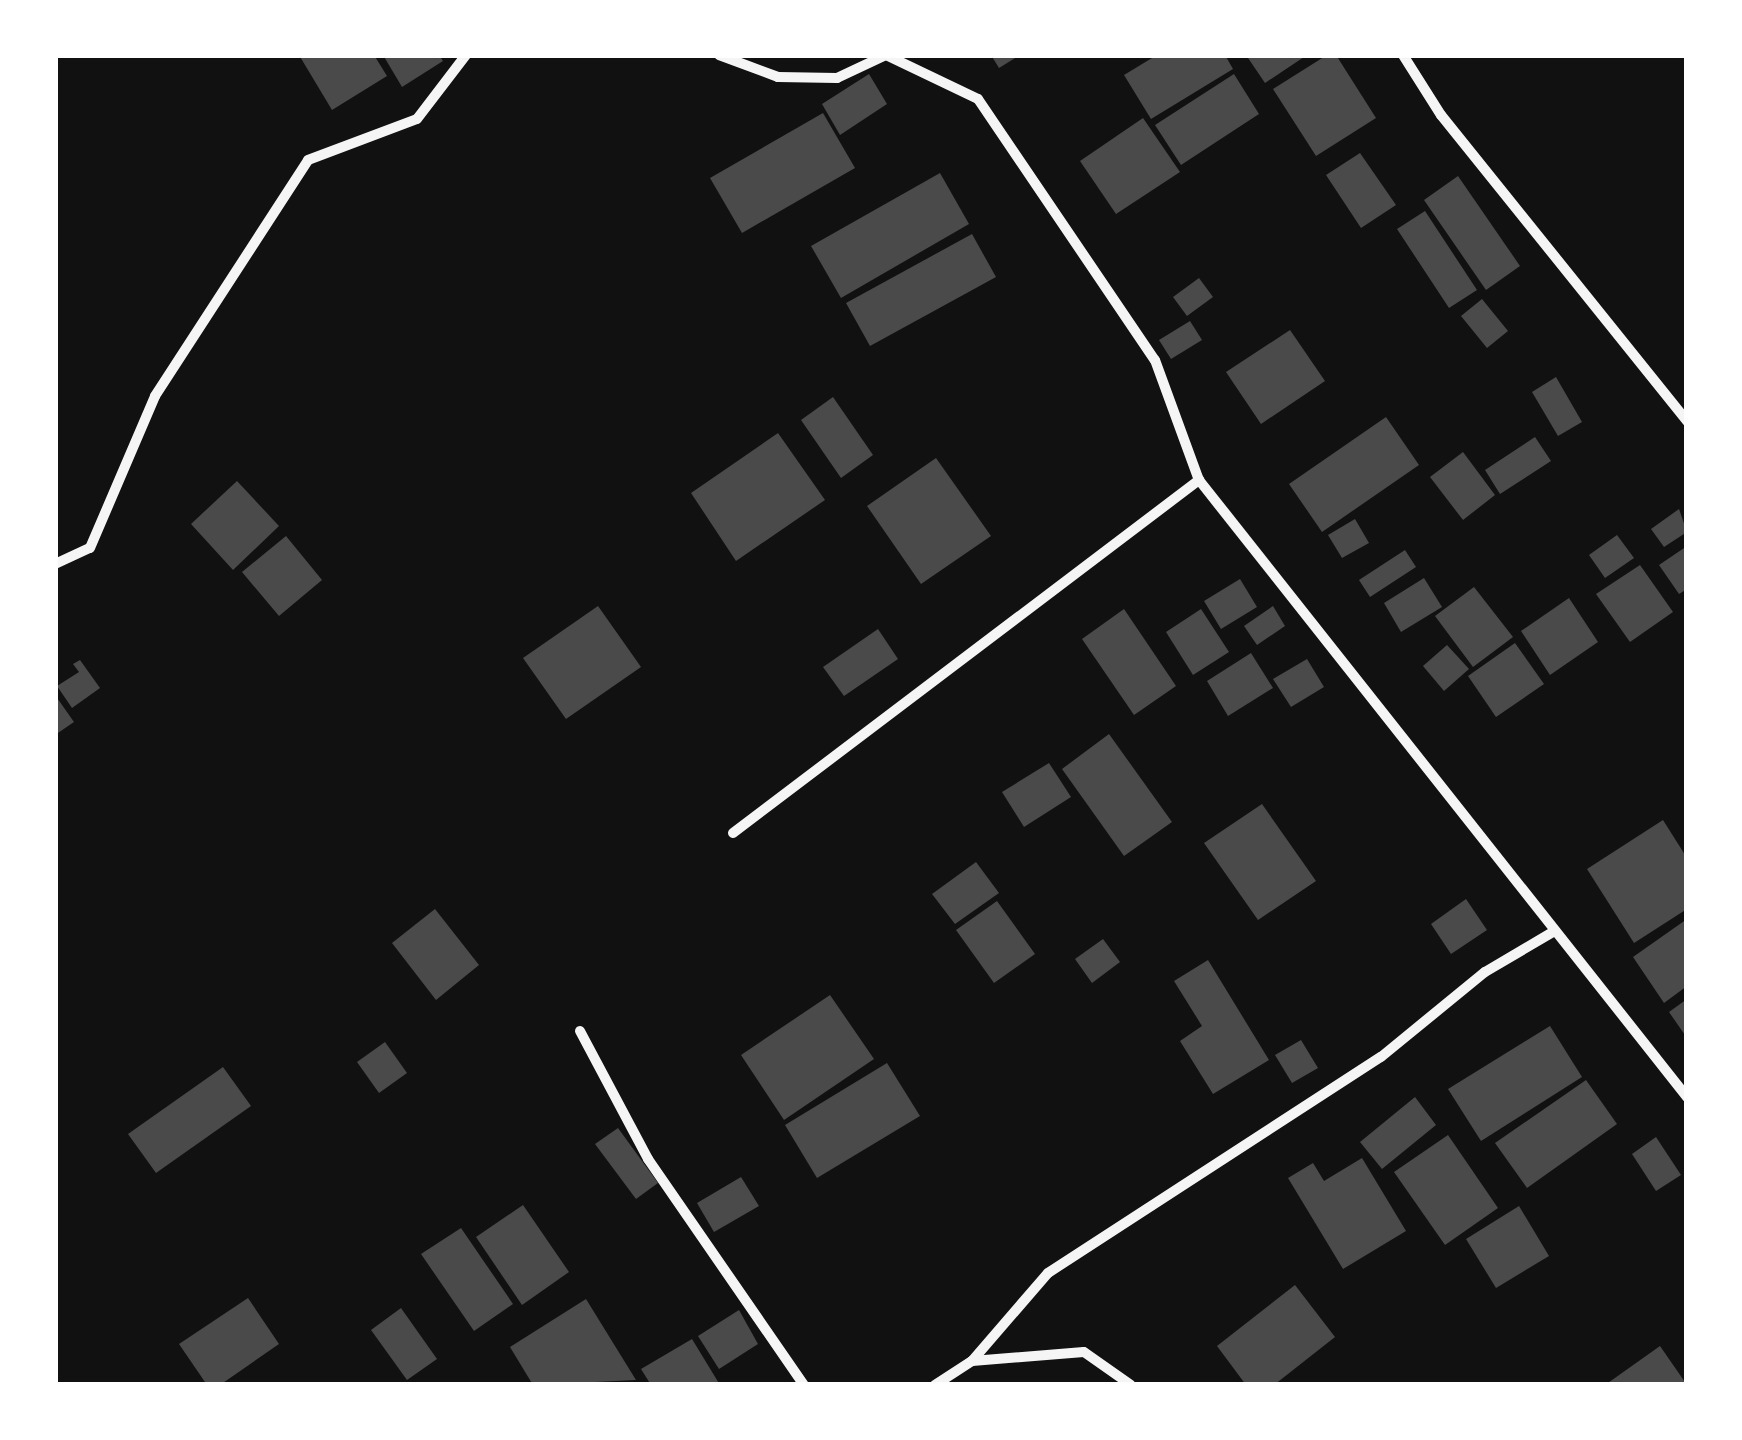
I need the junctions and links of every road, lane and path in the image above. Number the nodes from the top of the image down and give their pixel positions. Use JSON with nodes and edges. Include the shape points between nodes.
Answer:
{"nodes":[{"id":1,"x":466,"y":55,"type":"edge"},
{"id":2,"x":720,"y":55,"type":"edge"},
{"id":3,"x":1403,"y":55,"type":"edge"},
{"id":4,"x":1687,"y":420,"type":"edge"},
{"id":5,"x":1199,"y":480,"type":"junction"},
{"id":6,"x":55,"y":564,"type":"edge"},
{"id":7,"x":733,"y":834,"type":"dead end"},
{"id":8,"x":1553,"y":932,"type":"junction"},
{"id":9,"x":580,"y":1031,"type":"dead end"},
{"id":10,"x":1687,"y":1097,"type":"edge"},
{"id":11,"x":972,"y":1361,"type":"junction"},
{"id":12,"x":804,"y":1385,"type":"edge"},
{"id":13,"x":935,"y":1385,"type":"edge"},
{"id":14,"x":1131,"y":1385,"type":"edge"}],
"edges":[{"from":1,"to":6,"type":"street","via":[[417,119],[308,160],[155,396],[90,548]]},
{"from":2,"to":5,"type":"street","via":[[778,77],[837,78],[886,55],[978,99],[1155,360]]},
{"from":3,"to":4,"type":"street","via":[[1441,115]]},
{"from":5,"to":7,"type":"street"},
{"from":5,"to":8,"type":"street"},
{"from":8,"to":10,"type":"street"},
{"from":8,"to":11,"type":"street","via":[[1484,972],[1381,1057],[1063,1263],[1002,1321]]},
{"from":9,"to":12,"type":"street","via":[[648,1159]]},
{"from":11,"to":13,"type":"street"},
{"from":11,"to":14,"type":"street","via":[[1084,1352]]}]}
